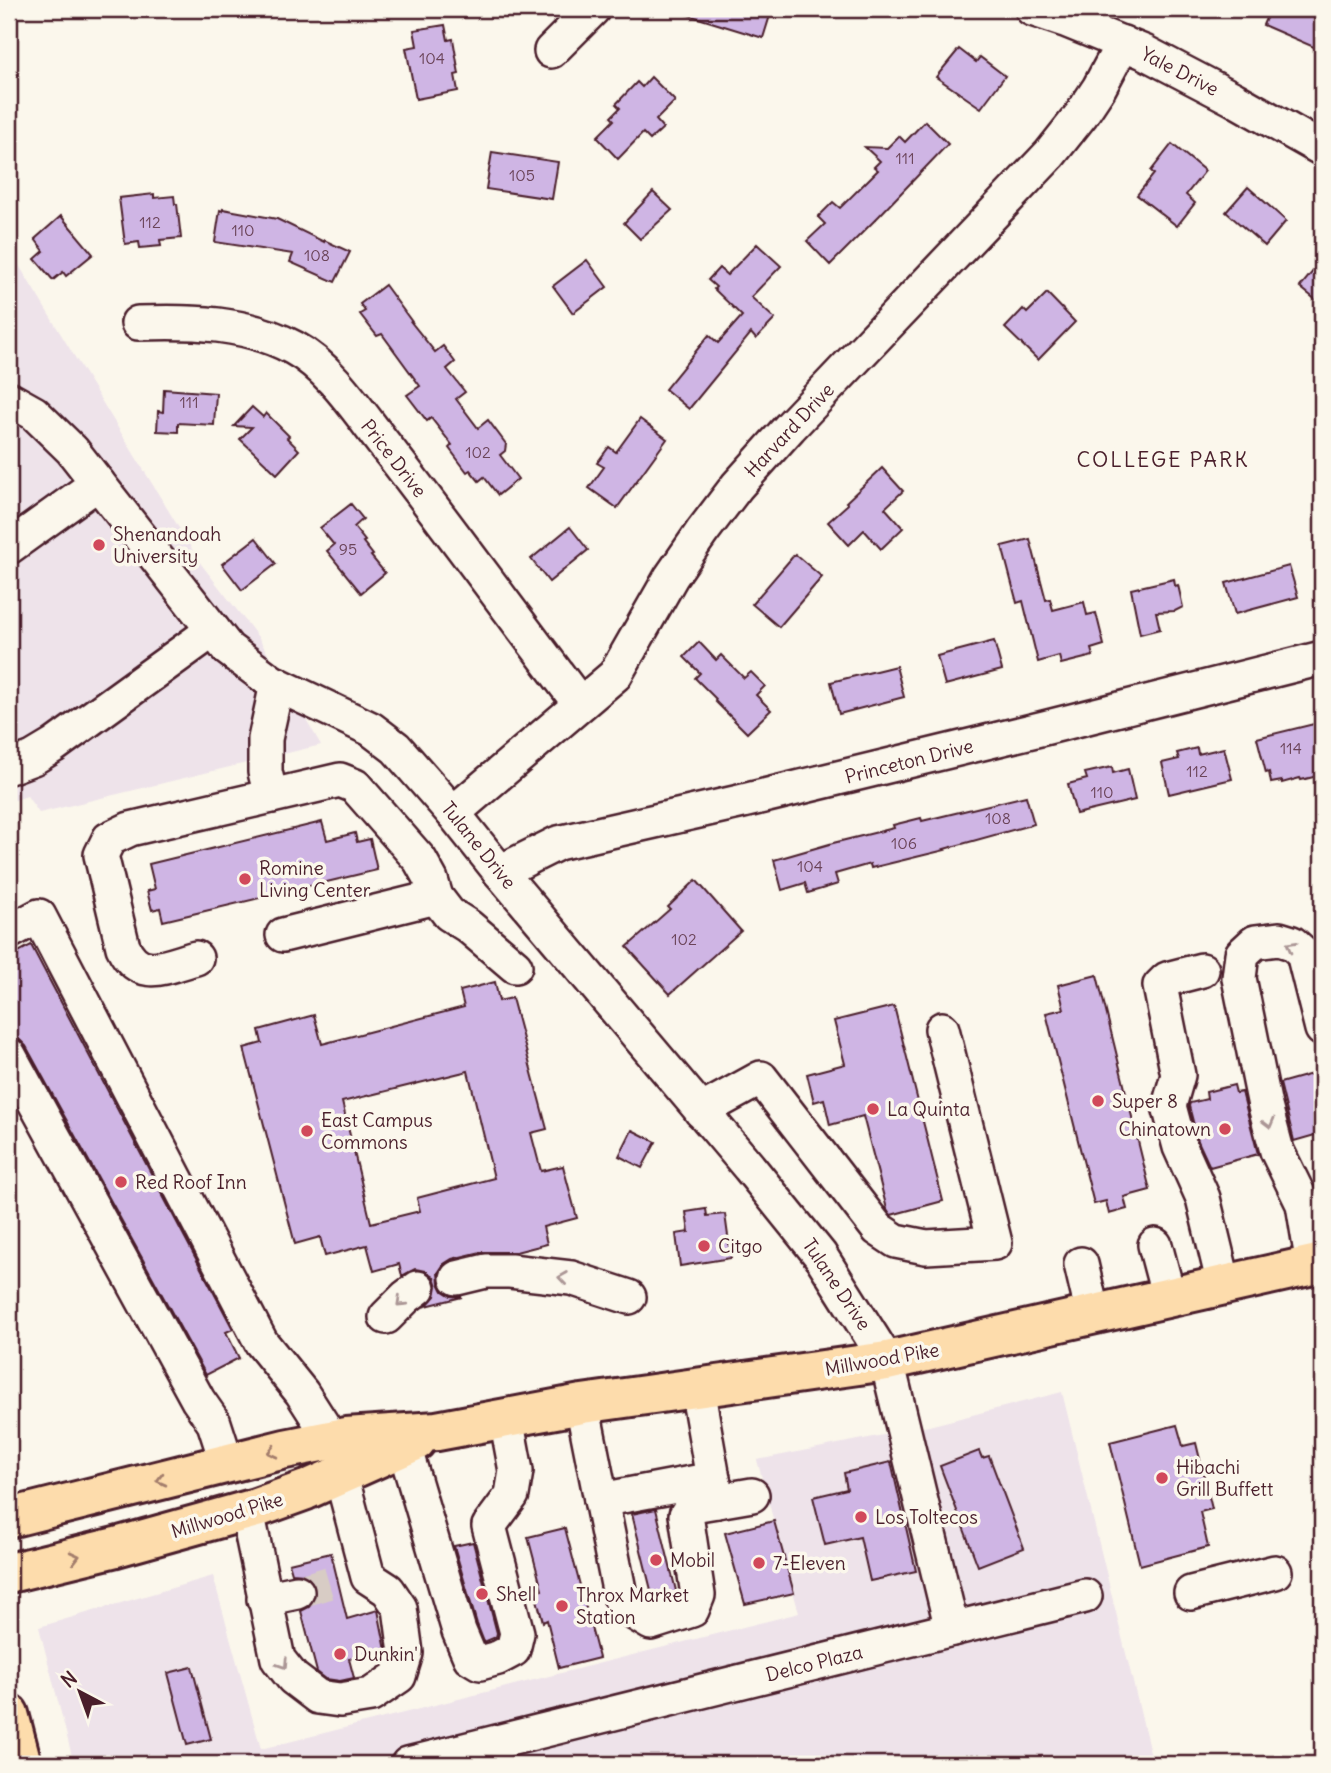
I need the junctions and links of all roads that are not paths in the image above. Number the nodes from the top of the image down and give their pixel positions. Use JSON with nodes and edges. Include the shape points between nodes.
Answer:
{"nodes":[{"id":1,"x":593,"y":9,"type":"edge"},
{"id":2,"x":1032,"y":9,"type":"edge"},
{"id":3,"x":1123,"y":43,"type":"junction"},
{"id":4,"x":551,"y":51,"type":"dead end"},
{"id":5,"x":1322,"y":149,"type":"edge"},
{"id":6,"x":138,"y":323,"type":"dead end"},
{"id":7,"x":9,"y":399,"type":"edge"},
{"id":8,"x":98,"y":483,"type":"junction"},
{"id":9,"x":9,"y":547,"type":"edge"},
{"id":10,"x":213,"y":630,"type":"junction"},
{"id":11,"x":1322,"y":658,"type":"edge"},
{"id":12,"x":277,"y":684,"type":"junction"},
{"id":13,"x":580,"y":705,"type":"junction"},
{"id":14,"x":9,"y":766,"type":"edge"},
{"id":15,"x":271,"y":796,"type":"junction"},
{"id":16,"x":453,"y":813,"type":"junction"},
{"id":17,"x":500,"y":872,"type":"junction"},
{"id":18,"x":436,"y":897,"type":"junction"},
{"id":19,"x":9,"y":932,"type":"edge"},
{"id":20,"x":283,"y":934,"type":"dead end"},
{"id":21,"x":196,"y":958,"type":"dead end"},
{"id":22,"x":515,"y":966,"type":"dead end"},
{"id":23,"x":1202,"y":970,"type":"dead end"},
{"id":24,"x":942,"y":1029,"type":"dead end"},
{"id":25,"x":1322,"y":1029,"type":"edge"},
{"id":26,"x":9,"y":1055,"type":"edge"},
{"id":27,"x":701,"y":1111,"type":"junction"},
{"id":28,"x":1155,"y":1245,"type":"dead end"},
{"id":29,"x":1081,"y":1264,"type":"dead end"},
{"id":30,"x":1318,"y":1264,"type":"edge"},
{"id":31,"x":457,"y":1278,"type":"dead end"},
{"id":32,"x":1224,"y":1285,"type":"junction"},
{"id":33,"x":418,"y":1288,"type":"dead end"},
{"id":34,"x":629,"y":1297,"type":"dead end"},
{"id":35,"x":1169,"y":1298,"type":"junction"},
{"id":36,"x":1093,"y":1315,"type":"junction"},
{"id":37,"x":386,"y":1317,"type":"dead end"},
{"id":38,"x":887,"y":1361,"type":"junction"},
{"id":39,"x":697,"y":1388,"type":"junction"},
{"id":40,"x":582,"y":1404,"type":"junction"},
{"id":41,"x":506,"y":1418,"type":"junction"},
{"id":42,"x":421,"y":1438,"type":"junction"},
{"id":43,"x":337,"y":1457,"type":"junction"},
{"id":44,"x":227,"y":1463,"type":"junction"},
{"id":45,"x":715,"y":1490,"type":"junction"},
{"id":46,"x":752,"y":1494,"type":"dead end"},
{"id":47,"x":601,"y":1500,"type":"junction"},
{"id":48,"x":247,"y":1511,"type":"junction"},
{"id":49,"x":9,"y":1518,"type":"edge"},
{"id":50,"x":1275,"y":1572,"type":"dead end"},
{"id":51,"x":9,"y":1573,"type":"edge"},
{"id":52,"x":297,"y":1592,"type":"tunnel mouth"},
{"id":53,"x":1191,"y":1593,"type":"dead end"},
{"id":54,"x":1085,"y":1596,"type":"dead end"},
{"id":55,"x":264,"y":1599,"type":"junction"},
{"id":56,"x":952,"y":1629,"type":"junction"},
{"id":57,"x":9,"y":1714,"type":"edge"},
{"id":58,"x":22,"y":1764,"type":"edge"},
{"id":59,"x":408,"y":1764,"type":"edge"}],
"edges":[{"from":1,"to":4,"type":"street"},
{"from":2,"to":3,"type":"street","name":"Yale Drive"},
{"from":3,"to":5,"type":"street","name":"Yale Drive"},
{"from":3,"to":13,"type":"street","name":"Harvard Drive","via":[[1099,88],[1050,154],[737,486],[671,577],[615,675]]},
{"from":6,"to":13,"type":"street","name":"Price Drive","via":[[182,321],[271,337],[319,366],[428,501]]},
{"from":7,"to":8,"type":"street","name":"Tulane Drive","via":[[49,427]]},
{"from":8,"to":9,"type":"street"},
{"from":8,"to":10,"type":"street","name":"Tulane Drive"},
{"from":10,"to":12,"type":"street","name":"Tulane Drive","via":[[228,649]]},
{"from":10,"to":14,"type":"street","via":[[53,746]]},
{"from":11,"to":17,"type":"street","name":"Princeton Drive","via":[[558,843]]},
{"from":12,"to":15,"type":"street","via":[[265,739]]},
{"from":12,"to":16,"type":"street","name":"Tulane Drive","via":[[371,729],[396,747]]},
{"from":13,"to":16,"type":"street","name":"Harvard Drive"},
{"from":15,"to":18,"type":"street","via":[[340,780],[355,786],[420,860]]},
{"from":15,"to":21,"type":"street","via":[[130,829],[109,839],[101,855],[128,959],[149,971]]},
{"from":16,"to":17,"type":"street","name":"Tulane Drive"},
{"from":17,"to":27,"type":"street","name":"Tulane Drive"},
{"from":18,"to":20,"type":"street"},
{"from":18,"to":22,"type":"street","via":[[449,914]]},
{"from":19,"to":43,"type":"street","via":[[39,916],[261,1342],[302,1393]]},
{"from":23,"to":32,"type":"street","via":[[1167,979],[1160,986],[1178,1075],[1169,1106],[1180,1147],[1203,1198]]},
{"from":24,"to":27,"type":"street","via":[[995,1243],[926,1247],[896,1241],[878,1229],[761,1077]]},
{"from":25,"to":30,"type":"street","one_way":true,"via":[[1303,953],[1279,939],[1255,942],[1242,954],[1240,978],[1265,1106],[1277,1151],[1303,1204]]},
{"from":26,"to":44,"type":"street","via":[[198,1400],[215,1423]]},
{"from":27,"to":38,"type":"street","name":"Tulane Drive","via":[[820,1255]]},
{"from":28,"to":35,"type":"street"},
{"from":29,"to":36,"type":"street"},
{"from":30,"to":32,"type":"highway","name":"Millwood Pike"},
{"from":34,"to":31,"type":"street","one_way":true,"via":[[571,1278],[510,1271]]},
{"from":32,"to":35,"type":"highway","name":"Millwood Pike"},
{"from":33,"to":37,"type":"street","one_way":true},
{"from":35,"to":36,"type":"highway","name":"Millwood Pike"},
{"from":36,"to":38,"type":"highway","name":"Millwood Pike"},
{"from":38,"to":39,"type":"highway","name":"Millwood Pike"},
{"from":38,"to":56,"type":"street"},
{"from":39,"to":40,"type":"highway","name":"Millwood Pike"},
{"from":39,"to":45,"type":"street"},
{"from":40,"to":41,"type":"highway","name":"Millwood Pike"},
{"from":40,"to":47,"type":"street"},
{"from":41,"to":42,"type":"highway","name":"Millwood Pike"},
{"from":41,"to":42,"type":"street","via":[[516,1471],[512,1495],[489,1526],[517,1633],[513,1650],[480,1663],[470,1657],[459,1631]]},
{"from":42,"to":43,"type":"highway","name":"Millwood Pike","via":[[346,1437]]},
{"from":43,"to":44,"type":"highway","name":"Millwood Pike","one_way":true,"via":[[285,1449]]},
{"from":43,"to":48,"type":"highway","name":"Millwood Pike","via":[[306,1490]]},
{"from":55,"to":43,"type":"street","one_way":true,"via":[[278,1659],[318,1697],[340,1700],[371,1695],[399,1676],[406,1653],[400,1608],[388,1590],[368,1577],[353,1577]]},
{"from":44,"to":49,"type":"highway","name":"Millwood Pike","one_way":true},
{"from":45,"to":46,"type":"street"},
{"from":45,"to":47,"type":"street"},
{"from":45,"to":47,"type":"street","via":[[686,1515],[698,1595],[692,1610],[651,1623],[621,1600]]},
{"from":51,"to":48,"type":"highway","name":"Millwood Pike","one_way":true},
{"from":48,"to":55,"type":"street"},
{"from":50,"to":53,"type":"street"},
{"from":52,"to":55,"type":"street"},
{"from":54,"to":56,"type":"street","name":"Delco Plaza"},
{"from":56,"to":59,"type":"street","name":"Delco Plaza"},
{"from":57,"to":58,"type":"highway"}]}
